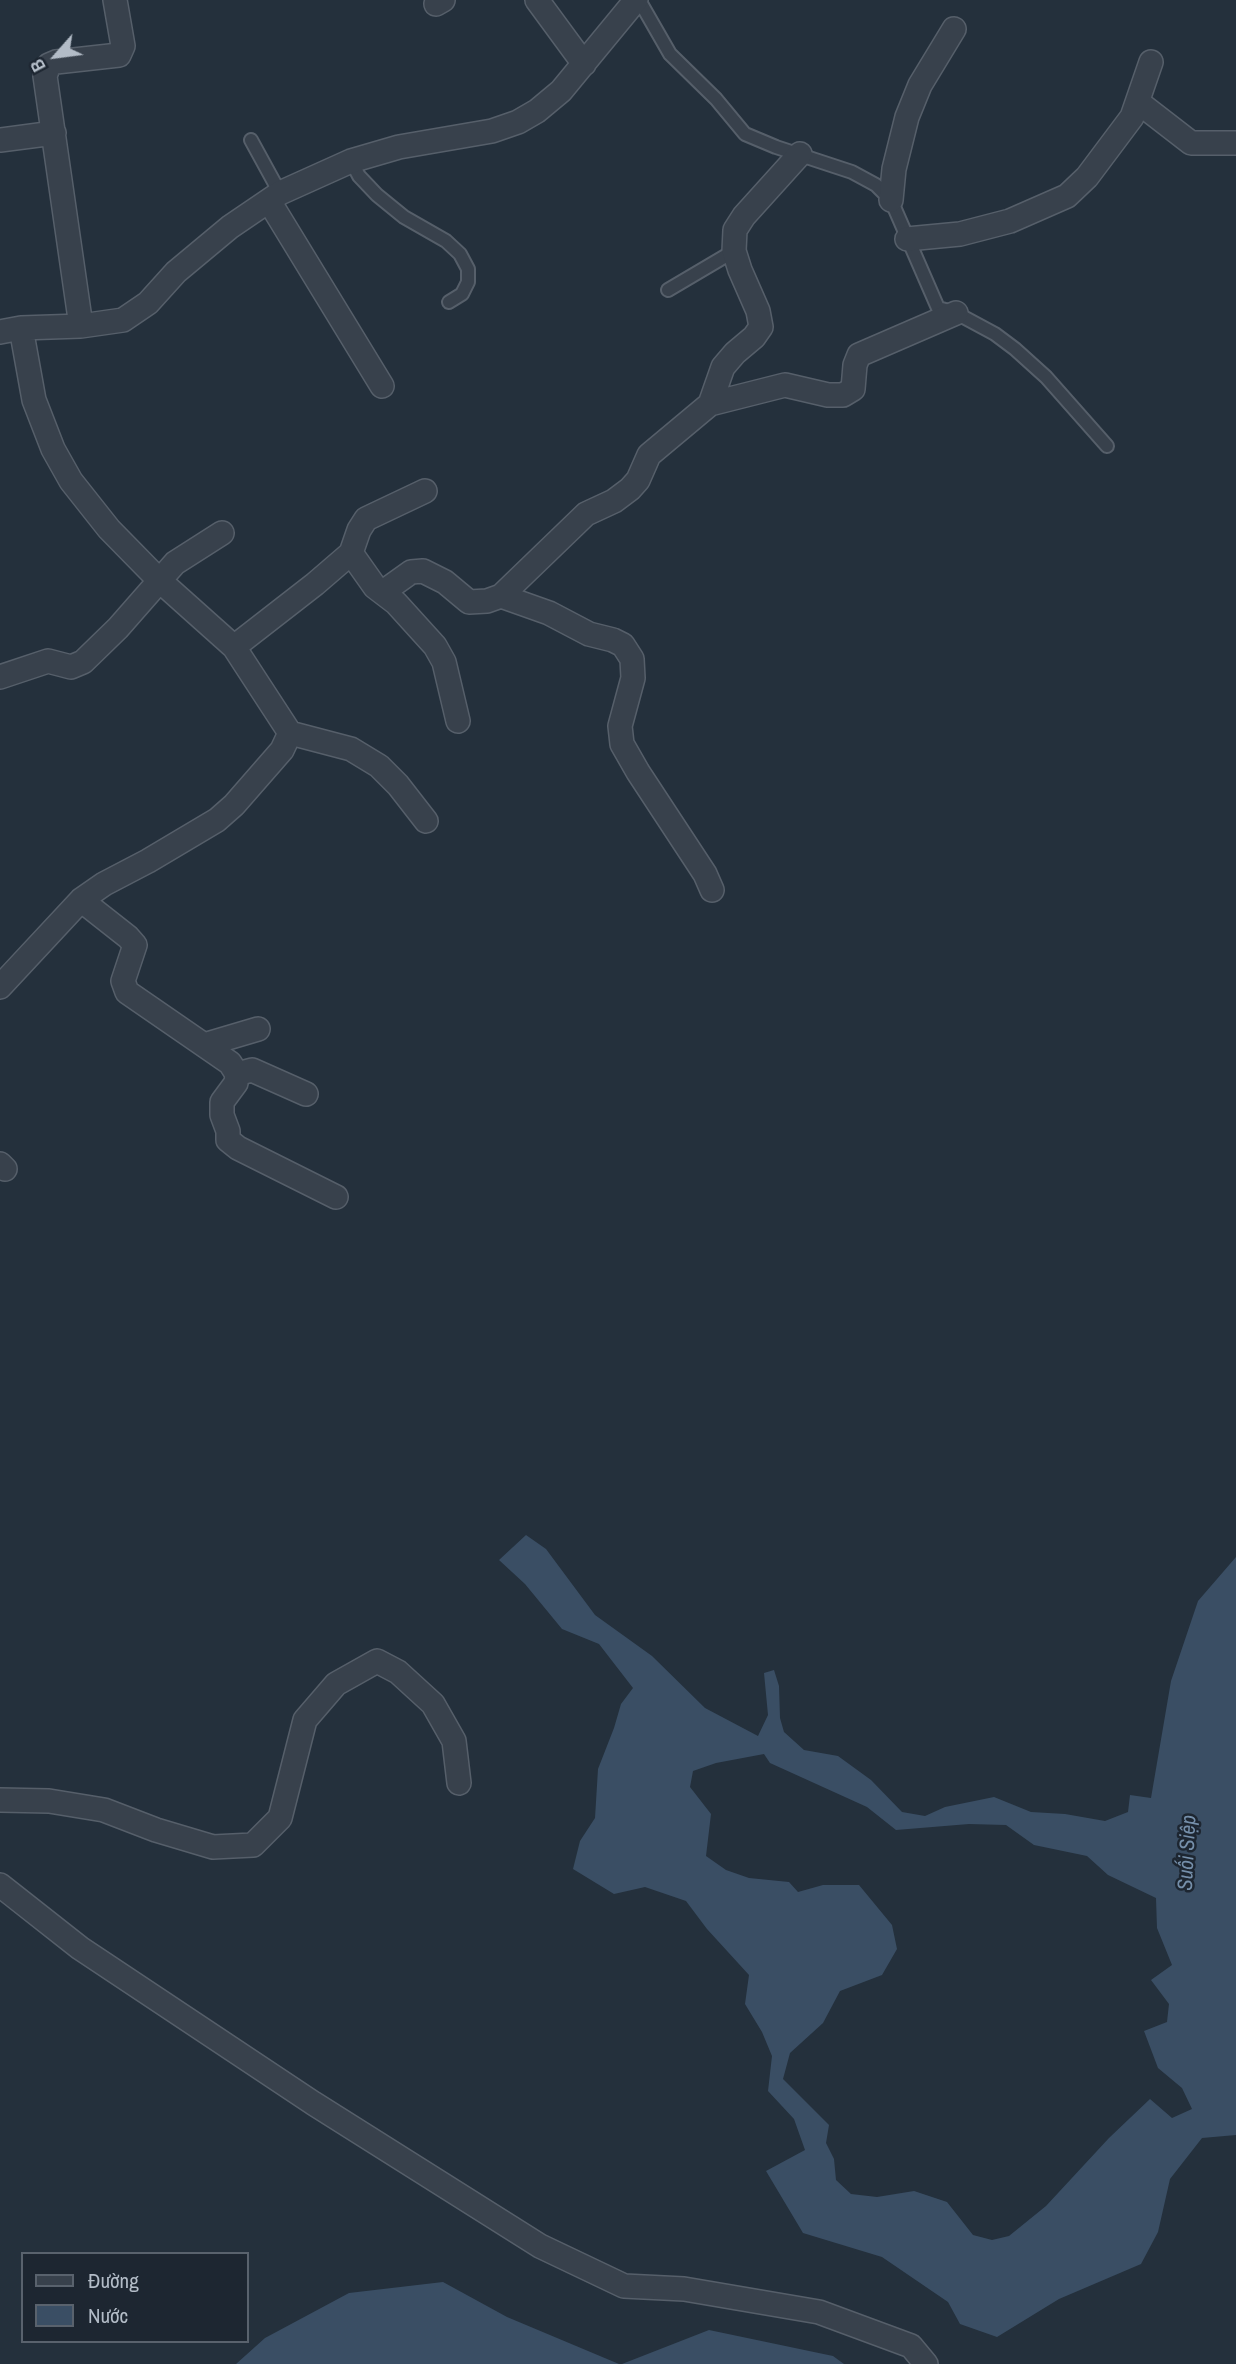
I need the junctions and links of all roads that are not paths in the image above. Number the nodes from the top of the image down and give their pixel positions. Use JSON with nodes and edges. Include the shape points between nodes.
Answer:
{"nodes":[{"id":1,"x":115,"y":0,"type":"edge"},
{"id":2,"x":537,"y":0,"type":"edge"},
{"id":3,"x":638,"y":0,"type":"edge"},
{"id":4,"x":954,"y":29,"type":"dead end"},
{"id":5,"x":1151,"y":62,"type":"dead end"},
{"id":6,"x":584,"y":64,"type":"junction"},
{"id":7,"x":1138,"y":102,"type":"junction"},
{"id":8,"x":54,"y":133,"type":"junction"},
{"id":9,"x":0,"y":140,"type":"edge"},
{"id":10,"x":251,"y":140,"type":"dead end"},
{"id":11,"x":1236,"y":143,"type":"edge"},
{"id":12,"x":800,"y":154,"type":"junction"},
{"id":13,"x":351,"y":161,"type":"junction"},
{"id":14,"x":274,"y":197,"type":"junction"},
{"id":15,"x":891,"y":200,"type":"junction"},
{"id":16,"x":907,"y":239,"type":"junction"},
{"id":17,"x":734,"y":251,"type":"junction"},
{"id":18,"x":668,"y":290,"type":"dead end"},
{"id":19,"x":449,"y":302,"type":"dead end"},
{"id":20,"x":956,"y":313,"type":"junction"},
{"id":21,"x":81,"y":327,"type":"junction"},
{"id":22,"x":10,"y":330,"type":"edge"},
{"id":23,"x":382,"y":386,"type":"dead end"},
{"id":24,"x":710,"y":404,"type":"junction"},
{"id":25,"x":1107,"y":446,"type":"dead end"},
{"id":26,"x":425,"y":491,"type":"dead end"},
{"id":27,"x":222,"y":533,"type":"dead end"},
{"id":28,"x":351,"y":553,"type":"junction"},
{"id":29,"x":159,"y":580,"type":"junction"},
{"id":30,"x":383,"y":592,"type":"junction"},
{"id":31,"x":501,"y":596,"type":"junction"},
{"id":32,"x":234,"y":647,"type":"junction"},
{"id":33,"x":0,"y":677,"type":"edge"},
{"id":34,"x":458,"y":721,"type":"dead end"},
{"id":35,"x":290,"y":733,"type":"junction"},
{"id":36,"x":426,"y":821,"type":"dead end"},
{"id":37,"x":712,"y":890,"type":"dead end"},
{"id":38,"x":81,"y":900,"type":"junction"},
{"id":39,"x":0,"y":987,"type":"edge"},
{"id":40,"x":258,"y":1029,"type":"dead end"},
{"id":41,"x":204,"y":1045,"type":"junction"},
{"id":42,"x":237,"y":1074,"type":"junction"},
{"id":43,"x":306,"y":1094,"type":"dead end"},
{"id":44,"x":336,"y":1197,"type":"dead end"},
{"id":45,"x":459,"y":1783,"type":"dead end"},
{"id":46,"x":0,"y":1800,"type":"edge"},
{"id":47,"x":0,"y":1885,"type":"edge"},
{"id":48,"x":926,"y":2364,"type":"edge"}],
"edges":[{"from":1,"to":8,"type":"street","via":[[122,46],[119,55],[48,65],[45,76]]},
{"from":2,"to":6,"type":"street"},
{"from":3,"to":6,"type":"street"},
{"from":3,"to":12,"type":"lane","via":[[670,54],[746,134]]},
{"from":4,"to":15,"type":"street","via":[[920,85],[907,117]]},
{"from":5,"to":7,"type":"street"},
{"from":6,"to":13,"type":"street","via":[[561,91],[519,122]]},
{"from":7,"to":11,"type":"street","via":[[1191,143]]},
{"from":7,"to":16,"type":"street","via":[[1087,177],[1067,196],[1010,221],[960,234]]},
{"from":8,"to":9,"type":"street"},
{"from":8,"to":21,"type":"street"},
{"from":10,"to":14,"type":"lane"},
{"from":12,"to":15,"type":"lane","via":[[852,172]]},
{"from":12,"to":17,"type":"street","via":[[744,216],[735,230]]},
{"from":13,"to":14,"type":"street"},
{"from":13,"to":19,"type":"lane","via":[[377,195],[460,254],[468,269],[468,282]]},
{"from":14,"to":21,"type":"street","via":[[230,227],[124,320]]},
{"from":14,"to":23,"type":"street"},
{"from":15,"to":16,"type":"lane"},
{"from":16,"to":20,"type":"lane","via":[[938,308]]},
{"from":17,"to":18,"type":"lane"},
{"from":17,"to":24,"type":"street","via":[[761,327],[723,367]]},
{"from":20,"to":24,"type":"street","via":[[859,355],[853,388],[843,395],[785,385]]},
{"from":20,"to":25,"type":"lane","via":[[995,334],[1030,361]]},
{"from":21,"to":22,"type":"street"},
{"from":22,"to":29,"type":"street","via":[[53,449],[71,481]]},
{"from":24,"to":31,"type":"street","via":[[649,455],[630,489],[586,514]]},
{"from":26,"to":28,"type":"street","via":[[366,519]]},
{"from":27,"to":29,"type":"street","via":[[175,563]]},
{"from":28,"to":30,"type":"street","via":[[374,587]]},
{"from":28,"to":32,"type":"street"},
{"from":29,"to":32,"type":"street"},
{"from":29,"to":33,"type":"street","via":[[83,662],[71,667],[48,661]]},
{"from":30,"to":31,"type":"street","via":[[411,572],[423,571],[469,602]]},
{"from":30,"to":34,"type":"street","via":[[435,646],[444,662]]},
{"from":31,"to":37,"type":"street","via":[[623,645],[632,659],[633,678],[620,726],[622,744]]},
{"from":32,"to":35,"type":"street"},
{"from":35,"to":36,"type":"street","via":[[351,749],[379,766]]},
{"from":35,"to":38,"type":"street","via":[[260,777],[217,820]]},
{"from":38,"to":39,"type":"street"},
{"from":38,"to":41,"type":"street","via":[[135,944],[123,981],[127,992]]},
{"from":40,"to":41,"type":"street"},
{"from":41,"to":42,"type":"street","via":[[230,1063]]},
{"from":42,"to":43,"type":"street","via":[[252,1070]]},
{"from":42,"to":44,"type":"street","via":[[222,1102],[228,1140]]},
{"from":45,"to":46,"type":"street","via":[[454,1741],[432,1704],[398,1672],[377,1661],[336,1684],[305,1720],[280,1818],[253,1846],[212,1847],[104,1810],[49,1801]]},
{"from":47,"to":48,"type":"street","via":[[80,1948],[540,2246],[624,2286],[684,2289],[820,2312],[911,2346]]}]}
